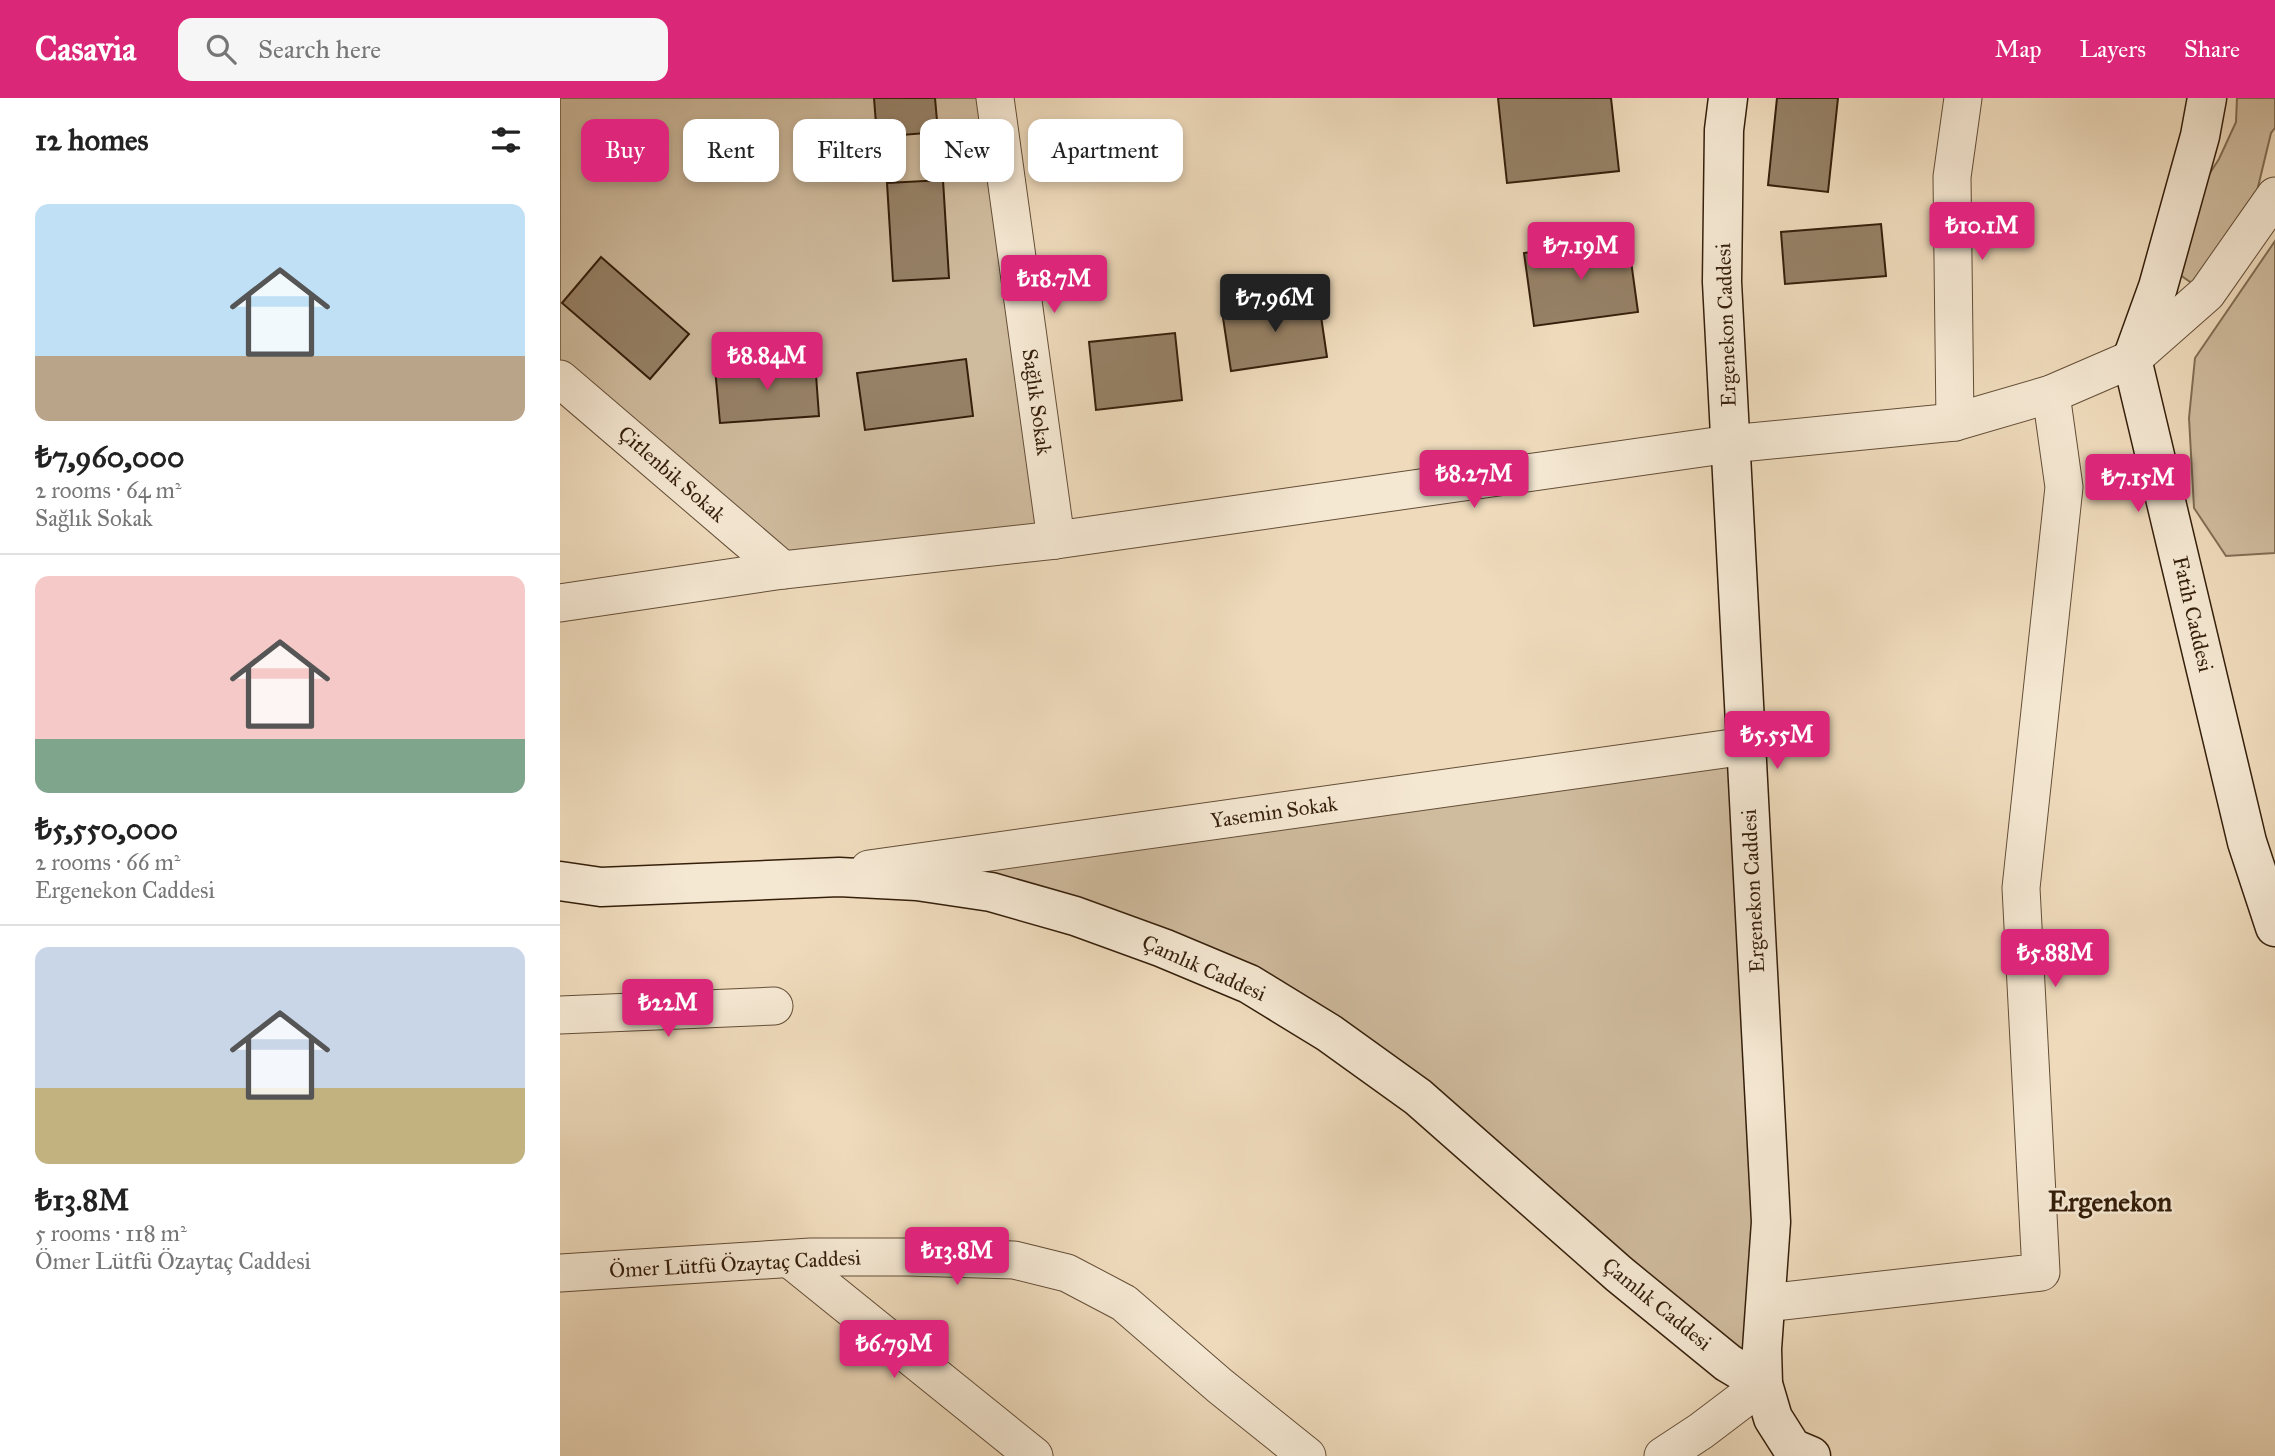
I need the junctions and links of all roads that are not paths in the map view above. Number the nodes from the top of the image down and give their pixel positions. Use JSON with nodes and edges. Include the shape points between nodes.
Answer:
{"nodes":[{"id":1,"x":995,"y":98,"type":"edge"},
{"id":2,"x":1728,"y":98,"type":"edge"},
{"id":3,"x":1964,"y":98,"type":"edge"},
{"id":4,"x":2207,"y":98,"type":"edge"},
{"id":5,"x":2275,"y":196,"type":"edge"},
{"id":6,"x":2132,"y":359,"type":"junction"},
{"id":7,"x":560,"y":379,"type":"edge"},
{"id":8,"x":2051,"y":394,"type":"junction"},
{"id":9,"x":1955,"y":422,"type":"junction"},
{"id":10,"x":1730,"y":444,"type":"junction"},
{"id":11,"x":1056,"y":540,"type":"junction"},
{"id":12,"x":783,"y":570,"type":"junction"},
{"id":13,"x":560,"y":603,"type":"edge"},
{"id":14,"x":1746,"y":746,"type":"junction"},
{"id":15,"x":803,"y":878,"type":"junction"},
{"id":16,"x":560,"y":881,"type":"edge"},
{"id":17,"x":2275,"y":927,"type":"edge"},
{"id":18,"x":774,"y":1006,"type":"dead end"},
{"id":19,"x":560,"y":1015,"type":"edge"},
{"id":20,"x":790,"y":1259,"type":"junction"},
{"id":21,"x":560,"y":1273,"type":"edge"},
{"id":22,"x":1766,"y":1303,"type":"junction"},
{"id":23,"x":1763,"y":1384,"type":"junction"},
{"id":24,"x":1034,"y":1456,"type":"edge"},
{"id":25,"x":1307,"y":1456,"type":"edge"},
{"id":26,"x":1663,"y":1456,"type":"edge"},
{"id":27,"x":1811,"y":1456,"type":"edge"}],
"edges":[{"from":1,"to":11,"type":"street","name":"Sağlık Sokak"},
{"from":2,"to":10,"type":"street","name":"Ergenekon Caddesi","via":[[1722,282]]},
{"from":3,"to":9,"type":"street","via":[[1952,177]]},
{"from":4,"to":6,"type":"street","via":[[2158,287]]},
{"from":5,"to":6,"type":"street","via":[[2207,293]]},
{"from":6,"to":8,"type":"street"},
{"from":6,"to":17,"type":"street","name":"Fatih Caddesi","via":[[2247,842]]},
{"from":7,"to":12,"type":"street","name":"Çitlenbik Sokak"},
{"from":8,"to":9,"type":"street"},
{"from":8,"to":22,"type":"street","via":[[2064,487],[2021,888],[2040,1272]]},
{"from":9,"to":10,"type":"street"},
{"from":10,"to":11,"type":"street"},
{"from":10,"to":14,"type":"street","name":"Ergenekon Caddesi"},
{"from":11,"to":12,"type":"street"},
{"from":12,"to":13,"type":"street"},
{"from":14,"to":15,"type":"street","name":"Yasemin Sokak"},
{"from":14,"to":22,"type":"street","name":"Ergenekon Caddesi","via":[[1770,1222]]},
{"from":15,"to":16,"type":"street","name":"Çamlık Caddesi","via":[[601,887]]},
{"from":15,"to":23,"type":"street","name":"Çamlık Caddesi","via":[[917,881],[990,892],[1074,916],[1250,984],[1418,1097],[1619,1274],[1728,1363]]},
{"from":18,"to":19,"type":"street"},
{"from":20,"to":21,"type":"street","name":"Ömer Lütfü Özaytaç Caddesi"},
{"from":20,"to":24,"type":"street"},
{"from":20,"to":25,"type":"street","name":"Ömer Lütfü Özaytaç Caddesi","via":[[1014,1260],[1068,1273],[1124,1303]]},
{"from":22,"to":23,"type":"street","name":"Ergenekon Caddesi"},
{"from":23,"to":26,"type":"street"},
{"from":23,"to":27,"type":"street","name":"Ergenekon Caddesi","via":[[1773,1418],[1792,1448]]}]}
